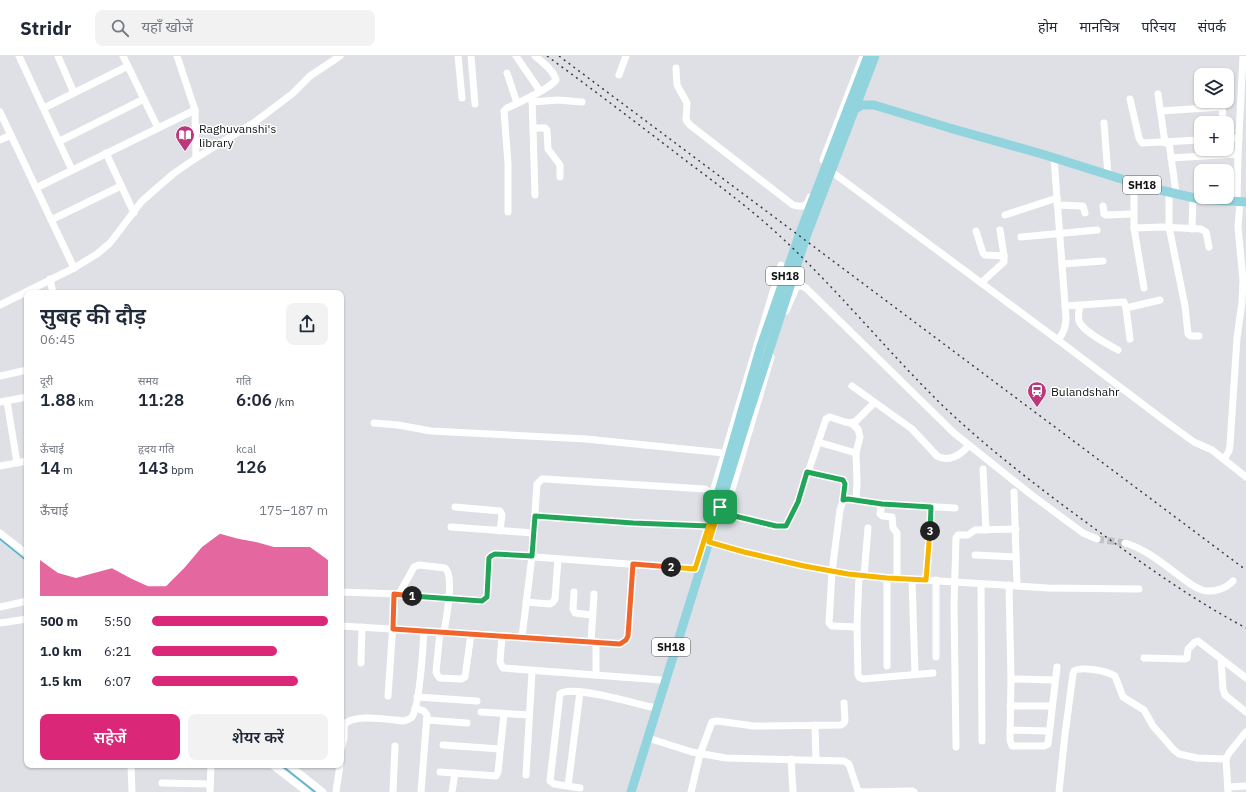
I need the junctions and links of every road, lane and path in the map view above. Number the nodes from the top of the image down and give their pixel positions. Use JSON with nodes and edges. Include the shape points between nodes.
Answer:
{"nodes":[{"id":1,"x":19,"y":56,"type":"edge"},
{"id":2,"x":58,"y":56,"type":"edge"},
{"id":3,"x":123,"y":56,"type":"edge"},
{"id":4,"x":177,"y":56,"type":"edge"},
{"id":5,"x":340,"y":56,"type":"edge"},
{"id":6,"x":458,"y":56,"type":"edge"},
{"id":7,"x":471,"y":56,"type":"edge"},
{"id":8,"x":516,"y":56,"type":"edge"},
{"id":9,"x":535,"y":56,"type":"edge"},
{"id":10,"x":626,"y":56,"type":"edge"},
{"id":11,"x":863,"y":56,"type":"edge"},
{"id":12,"x":868,"y":56,"type":"edge"},
{"id":13,"x":875,"y":56,"type":"edge"},
{"id":14,"x":1244,"y":60,"type":"edge"},
{"id":15,"x":128,"y":66,"type":"junction"},
{"id":16,"x":676,"y":68,"type":"dead end"},
{"id":17,"x":507,"y":73,"type":"dead end"},
{"id":18,"x":619,"y":75,"type":"dead end"},
{"id":19,"x":540,"y":91,"type":"junction"},
{"id":20,"x":74,"y":93,"type":"junction"},
{"id":21,"x":1244,"y":93,"type":"edge"},
{"id":22,"x":1158,"y":94,"type":"dead end"},
{"id":23,"x":462,"y":98,"type":"dead end"},
{"id":24,"x":144,"y":99,"type":"junction"},
{"id":25,"x":532,"y":99,"type":"junction"},
{"id":26,"x":1130,"y":99,"type":"dead end"},
{"id":27,"x":582,"y":102,"type":"dead end"},
{"id":28,"x":516,"y":103,"type":"junction"},
{"id":29,"x":475,"y":104,"type":"dead end"},
{"id":30,"x":1194,"y":107,"type":"edge"},
{"id":31,"x":44,"y":108,"type":"junction"},
{"id":32,"x":855,"y":109,"type":"junction"},
{"id":33,"x":195,"y":110,"type":"junction"},
{"id":34,"x":1161,"y":111,"type":"junction"},
{"id":35,"x":0,"y":112,"type":"edge"},
{"id":36,"x":1104,"y":123,"type":"dead end"},
{"id":37,"x":158,"y":128,"type":"junction"},
{"id":38,"x":533,"y":128,"type":"junction"},
{"id":39,"x":11,"y":135,"type":"junction"},
{"id":40,"x":1241,"y":136,"type":"edge"},
{"id":41,"x":0,"y":140,"type":"edge"},
{"id":42,"x":1194,"y":140,"type":"edge"},
{"id":43,"x":60,"y":141,"type":"junction"},
{"id":44,"x":1167,"y":142,"type":"junction"},
{"id":45,"x":106,"y":153,"type":"junction"},
{"id":46,"x":1238,"y":154,"type":"junction"},
{"id":47,"x":196,"y":158,"type":"junction"},
{"id":48,"x":1054,"y":158,"type":"junction"},
{"id":49,"x":1171,"y":158,"type":"junction"},
{"id":50,"x":1246,"y":168,"type":"edge"},
{"id":51,"x":1238,"y":169,"type":"junction"},
{"id":52,"x":72,"y":170,"type":"junction"},
{"id":53,"x":832,"y":172,"type":"junction"},
{"id":54,"x":1108,"y":175,"type":"junction"},
{"id":55,"x":560,"y":176,"type":"dead end"},
{"id":56,"x":1134,"y":183,"type":"junction"},
{"id":57,"x":121,"y":186,"type":"junction"},
{"id":58,"x":36,"y":188,"type":"junction"},
{"id":59,"x":1172,"y":193,"type":"junction"},
{"id":60,"x":535,"y":195,"type":"dead end"},
{"id":61,"x":1193,"y":197,"type":"junction"},
{"id":62,"x":1057,"y":201,"type":"junction"},
{"id":63,"x":1241,"y":202,"type":"edge"},
{"id":64,"x":1103,"y":206,"type":"dead end"},
{"id":65,"x":508,"y":212,"type":"dead end"},
{"id":66,"x":134,"y":213,"type":"junction"},
{"id":67,"x":1085,"y":213,"type":"dead end"},
{"id":68,"x":1133,"y":214,"type":"junction"},
{"id":69,"x":1005,"y":215,"type":"dead end"},
{"id":70,"x":52,"y":220,"type":"junction"},
{"id":71,"x":1169,"y":227,"type":"junction"},
{"id":72,"x":1134,"y":228,"type":"junction"},
{"id":73,"x":1192,"y":229,"type":"junction"},
{"id":74,"x":1000,"y":230,"type":"dead end"},
{"id":75,"x":1097,"y":230,"type":"dead end"},
{"id":76,"x":976,"y":231,"type":"dead end"},
{"id":77,"x":1060,"y":234,"type":"junction"},
{"id":78,"x":1021,"y":237,"type":"dead end"},
{"id":79,"x":1209,"y":247,"type":"dead end"},
{"id":80,"x":1004,"y":256,"type":"junction"},
{"id":81,"x":1103,"y":261,"type":"dead end"},
{"id":82,"x":1062,"y":264,"type":"junction"},
{"id":83,"x":781,"y":265,"type":"dead end"},
{"id":84,"x":74,"y":268,"type":"junction"},
{"id":85,"x":50,"y":279,"type":"junction"},
{"id":86,"x":981,"y":283,"type":"junction"},
{"id":87,"x":1144,"y":288,"type":"dead end"},
{"id":88,"x":29,"y":290,"type":"edge"},
{"id":89,"x":52,"y":290,"type":"edge"},
{"id":90,"x":24,"y":293,"type":"edge"},
{"id":91,"x":1160,"y":300,"type":"dead end"},
{"id":92,"x":0,"y":305,"type":"edge"},
{"id":93,"x":1080,"y":305,"type":"junction"},
{"id":94,"x":1065,"y":306,"type":"junction"},
{"id":95,"x":1126,"y":308,"type":"junction"},
{"id":96,"x":1199,"y":336,"type":"dead end"},
{"id":97,"x":1130,"y":339,"type":"dead end"},
{"id":98,"x":1058,"y":340,"type":"junction"},
{"id":99,"x":1118,"y":350,"type":"dead end"},
{"id":100,"x":24,"y":371,"type":"edge"},
{"id":101,"x":0,"y":376,"type":"edge"},
{"id":102,"x":852,"y":386,"type":"dead end"},
{"id":103,"x":24,"y":398,"type":"edge"},
{"id":104,"x":3,"y":402,"type":"edge"},
{"id":105,"x":874,"y":403,"type":"junction"},
{"id":106,"x":374,"y":423,"type":"dead end"},
{"id":107,"x":851,"y":423,"type":"junction"},
{"id":108,"x":818,"y":442,"type":"junction"},
{"id":109,"x":969,"y":445,"type":"junction"},
{"id":110,"x":724,"y":453,"type":"junction"},
{"id":111,"x":856,"y":453,"type":"junction"},
{"id":112,"x":1224,"y":459,"type":"junction"},
{"id":113,"x":24,"y":461,"type":"edge"},
{"id":114,"x":17,"y":462,"type":"junction"},
{"id":115,"x":0,"y":466,"type":"edge"},
{"id":116,"x":983,"y":469,"type":"dead end"},
{"id":117,"x":807,"y":472,"type":"junction"},
{"id":118,"x":1246,"y":477,"type":"edge"},
{"id":119,"x":1014,"y":492,"type":"dead end"},
{"id":120,"x":843,"y":500,"type":"junction"},
{"id":121,"x":856,"y":500,"type":"junction"},
{"id":122,"x":717,"y":504,"type":"junction"},
{"id":123,"x":882,"y":504,"type":"junction"},
{"id":124,"x":456,"y":507,"type":"dead end"},
{"id":125,"x":931,"y":507,"type":"junction"},
{"id":126,"x":955,"y":508,"type":"dead end"},
{"id":127,"x":535,"y":516,"type":"junction"},
{"id":128,"x":709,"y":526,"type":"junction"},
{"id":129,"x":452,"y":527,"type":"dead end"},
{"id":130,"x":868,"y":528,"type":"dead end"},
{"id":131,"x":1016,"y":529,"type":"junction"},
{"id":132,"x":986,"y":530,"type":"junction"},
{"id":133,"x":500,"y":531,"type":"junction"},
{"id":134,"x":0,"y":533,"type":"edge"},
{"id":135,"x":534,"y":533,"type":"junction"},
{"id":136,"x":1098,"y":539,"type":"tunnel mouth"},
{"id":137,"x":709,"y":542,"type":"junction"},
{"id":138,"x":1125,"y":544,"type":"tunnel mouth"},
{"id":139,"x":24,"y":552,"type":"edge"},
{"id":140,"x":975,"y":555,"type":"dead end"},
{"id":141,"x":532,"y":556,"type":"junction"},
{"id":142,"x":1016,"y":557,"type":"junction"},
{"id":143,"x":558,"y":559,"type":"junction"},
{"id":144,"x":633,"y":564,"type":"junction"},
{"id":145,"x":695,"y":569,"type":"junction"},
{"id":146,"x":832,"y":572,"type":"junction"},
{"id":147,"x":862,"y":576,"type":"junction"},
{"id":148,"x":887,"y":578,"type":"junction"},
{"id":149,"x":897,"y":578,"type":"junction"},
{"id":150,"x":912,"y":579,"type":"junction"},
{"id":151,"x":926,"y":580,"type":"junction"},
{"id":152,"x":936,"y":580,"type":"junction"},
{"id":153,"x":955,"y":581,"type":"junction"},
{"id":154,"x":1233,"y":581,"type":"dead end"},
{"id":155,"x":981,"y":584,"type":"junction"},
{"id":156,"x":1009,"y":585,"type":"junction"},
{"id":157,"x":1017,"y":585,"type":"junction"},
{"id":158,"x":1139,"y":589,"type":"dead end"},
{"id":159,"x":344,"y":592,"type":"edge"},
{"id":160,"x":574,"y":592,"type":"dead end"},
{"id":161,"x":397,"y":594,"type":"junction"},
{"id":162,"x":594,"y":594,"type":"dead end"},
{"id":163,"x":448,"y":598,"type":"junction"},
{"id":164,"x":24,"y":602,"type":"edge"},
{"id":165,"x":526,"y":602,"type":"junction"},
{"id":166,"x":0,"y":607,"type":"edge"},
{"id":167,"x":592,"y":615,"type":"junction"},
{"id":168,"x":24,"y":619,"type":"edge"},
{"id":169,"x":0,"y":623,"type":"edge"},
{"id":170,"x":344,"y":626,"type":"edge"},
{"id":171,"x":362,"y":627,"type":"junction"},
{"id":172,"x":857,"y":627,"type":"junction"},
{"id":173,"x":393,"y":629,"type":"junction"},
{"id":174,"x":424,"y":631,"type":"junction"},
{"id":175,"x":442,"y":632,"type":"junction"},
{"id":176,"x":471,"y":634,"type":"junction"},
{"id":177,"x":502,"y":636,"type":"junction"},
{"id":178,"x":522,"y":637,"type":"junction"},
{"id":179,"x":593,"y":643,"type":"junction"},
{"id":180,"x":936,"y":657,"type":"dead end"},
{"id":181,"x":1144,"y":658,"type":"dead end"},
{"id":182,"x":1221,"y":659,"type":"junction"},
{"id":183,"x":361,"y":663,"type":"dead end"},
{"id":184,"x":887,"y":666,"type":"dead end"},
{"id":185,"x":1057,"y":667,"type":"dead end"},
{"id":186,"x":532,"y":671,"type":"junction"},
{"id":187,"x":933,"y":673,"type":"dead end"},
{"id":188,"x":915,"y":674,"type":"junction"},
{"id":189,"x":596,"y":675,"type":"junction"},
{"id":190,"x":1246,"y":678,"type":"edge"},
{"id":191,"x":1011,"y":679,"type":"junction"},
{"id":192,"x":661,"y":680,"type":"junction"},
{"id":193,"x":1055,"y":680,"type":"junction"},
{"id":194,"x":580,"y":692,"type":"junction"},
{"id":195,"x":388,"y":696,"type":"dead end"},
{"id":196,"x":418,"y":697,"type":"junction"},
{"id":197,"x":477,"y":701,"type":"dead end"},
{"id":198,"x":844,"y":703,"type":"dead end"},
{"id":199,"x":1010,"y":706,"type":"junction"},
{"id":200,"x":1052,"y":706,"type":"junction"},
{"id":201,"x":652,"y":707,"type":"junction"},
{"id":202,"x":415,"y":708,"type":"junction"},
{"id":203,"x":480,"y":712,"type":"dead end"},
{"id":204,"x":1246,"y":712,"type":"edge"},
{"id":205,"x":504,"y":714,"type":"junction"},
{"id":206,"x":529,"y":715,"type":"junction"},
{"id":207,"x":427,"y":720,"type":"junction"},
{"id":208,"x":467,"y":723,"type":"dead end"},
{"id":209,"x":344,"y":725,"type":"edge"},
{"id":210,"x":344,"y":725,"type":"edge"},
{"id":211,"x":815,"y":725,"type":"junction"},
{"id":212,"x":1010,"y":730,"type":"junction"},
{"id":213,"x":1049,"y":731,"type":"junction"},
{"id":214,"x":1246,"y":732,"type":"edge"},
{"id":215,"x":344,"y":738,"type":"edge"},
{"id":216,"x":648,"y":738,"type":"junction"},
{"id":217,"x":982,"y":741,"type":"dead end"},
{"id":218,"x":443,"y":744,"type":"dead end"},
{"id":219,"x":396,"y":746,"type":"dead end"},
{"id":220,"x":956,"y":747,"type":"dead end"},
{"id":221,"x":500,"y":749,"type":"junction"},
{"id":222,"x":700,"y":754,"type":"junction"},
{"id":223,"x":1226,"y":759,"type":"junction"},
{"id":224,"x":791,"y":760,"type":"junction"},
{"id":225,"x":816,"y":760,"type":"junction"},
{"id":226,"x":131,"y":768,"type":"edge"},
{"id":227,"x":211,"y":768,"type":"edge"},
{"id":228,"x":276,"y":768,"type":"edge"},
{"id":229,"x":293,"y":768,"type":"edge"},
{"id":230,"x":340,"y":768,"type":"edge"},
{"id":231,"x":440,"y":772,"type":"dead end"},
{"id":232,"x":455,"y":773,"type":"junction"},
{"id":233,"x":526,"y":776,"type":"dead end"},
{"id":234,"x":162,"y":783,"type":"dead end"},
{"id":235,"x":210,"y":784,"type":"junction"},
{"id":236,"x":568,"y":786,"type":"junction"},
{"id":237,"x":1246,"y":786,"type":"edge"},
{"id":238,"x":580,"y":788,"type":"dead end"},
{"id":239,"x":1228,"y":790,"type":"edge"},
{"id":240,"x":132,"y":792,"type":"edge"},
{"id":241,"x":210,"y":792,"type":"edge"},
{"id":242,"x":306,"y":792,"type":"edge"},
{"id":243,"x":323,"y":792,"type":"edge"},
{"id":244,"x":336,"y":792,"type":"edge"},
{"id":245,"x":393,"y":792,"type":"edge"},
{"id":246,"x":421,"y":792,"type":"edge"},
{"id":247,"x":452,"y":792,"type":"edge"},
{"id":248,"x":625,"y":792,"type":"edge"},
{"id":249,"x":631,"y":792,"type":"edge"},
{"id":250,"x":691,"y":792,"type":"edge"},
{"id":251,"x":793,"y":792,"type":"edge"},
{"id":252,"x":914,"y":792,"type":"edge"},
{"id":253,"x":1059,"y":792,"type":"edge"}],
"edges":[{"from":1,"to":31,"type":"street"},
{"from":2,"to":20,"type":"street"},
{"from":3,"to":15,"type":"street"},
{"from":4,"to":33,"type":"street"},
{"from":5,"to":47,"type":"street","via":[[310,76],[292,94],[255,122]]},
{"from":6,"to":23,"type":"street"},
{"from":7,"to":29,"type":"street"},
{"from":8,"to":19,"type":"street"},
{"from":9,"to":19,"type":"street","via":[[556,78],[552,84]]},
{"from":10,"to":18,"type":"street"},
{"from":11,"to":16,"type":"street","via":[[808,203],[801,207],[793,205],[687,122],[687,103],[677,85]]},
{"from":12,"to":122,"type":"main road","number":"SH18","via":[[800,233],[760,349]]},
{"from":13,"to":32,"type":"main road"},
{"from":14,"to":21,"type":"street"},
{"from":15,"to":20,"type":"street"},
{"from":15,"to":24,"type":"street"},
{"from":17,"to":28,"type":"street"},
{"from":19,"to":25,"type":"street"},
{"from":20,"to":31,"type":"street"},
{"from":21,"to":40,"type":"street"},
{"from":22,"to":34,"type":"street"},
{"from":24,"to":37,"type":"street"},
{"from":24,"to":43,"type":"street"},
{"from":25,"to":27,"type":"street"},
{"from":25,"to":28,"type":"street"},
{"from":25,"to":38,"type":"street"},
{"from":26,"to":44,"type":"street","via":[[1142,143]]},
{"from":28,"to":65,"type":"street","via":[[504,111]]},
{"from":30,"to":34,"type":"street"},
{"from":31,"to":43,"type":"street"},
{"from":32,"to":48,"type":"main road","number":"SH18","via":[[862,105],[874,105]]},
{"from":32,"to":53,"type":"main road","number":"SH18"},
{"from":33,"to":37,"type":"street"},
{"from":33,"to":47,"type":"street"},
{"from":34,"to":44,"type":"street"},
{"from":35,"to":39,"type":"street"},
{"from":36,"to":54,"type":"street"},
{"from":37,"to":45,"type":"street"},
{"from":38,"to":55,"type":"street","via":[[546,128],[548,149],[560,165]]},
{"from":38,"to":60,"type":"street"},
{"from":39,"to":41,"type":"street"},
{"from":39,"to":58,"type":"street"},
{"from":40,"to":46,"type":"street"},
{"from":42,"to":44,"type":"street"},
{"from":43,"to":52,"type":"street"},
{"from":44,"to":49,"type":"street"},
{"from":45,"to":52,"type":"street"},
{"from":45,"to":57,"type":"street"},
{"from":46,"to":49,"type":"street"},
{"from":46,"to":51,"type":"street"},
{"from":47,"to":66,"type":"street","via":[[155,188]]},
{"from":48,"to":54,"type":"main road","number":"SH18"},
{"from":48,"to":62,"type":"street"},
{"from":49,"to":59,"type":"street"},
{"from":50,"to":51,"type":"street"},
{"from":51,"to":63,"type":"street"},
{"from":52,"to":58,"type":"street"},
{"from":53,"to":86,"type":"street"},
{"from":53,"to":122,"type":"main road","number":"SH18","via":[[804,245]]},
{"from":54,"to":56,"type":"main road","number":"SH18"},
{"from":56,"to":59,"type":"main road","number":"SH18"},
{"from":56,"to":68,"type":"street"},
{"from":57,"to":66,"type":"street"},
{"from":57,"to":70,"type":"street"},
{"from":58,"to":70,"type":"street"},
{"from":59,"to":61,"type":"main road","number":"SH18"},
{"from":59,"to":71,"type":"street"},
{"from":61,"to":63,"type":"main road","number":"SH18"},
{"from":61,"to":73,"type":"street"},
{"from":62,"to":67,"type":"street","via":[[1081,205]]},
{"from":62,"to":69,"type":"street"},
{"from":62,"to":77,"type":"street"},
{"from":63,"to":112,"type":"street","via":[[1238,227],[1243,280],[1242,302],[1230,445]]},
{"from":64,"to":68,"type":"street","via":[[1106,215]]},
{"from":66,"to":84,"type":"street","via":[[104,250]]},
{"from":68,"to":72,"type":"street"},
{"from":70,"to":84,"type":"street"},
{"from":71,"to":72,"type":"street"},
{"from":71,"to":73,"type":"street"},
{"from":71,"to":96,"type":"street","via":[[1188,334]]},
{"from":72,"to":87,"type":"street"},
{"from":73,"to":79,"type":"street","via":[[1206,232]]},
{"from":74,"to":80,"type":"street"},
{"from":75,"to":77,"type":"street"},
{"from":76,"to":80,"type":"street","via":[[983,254]]},
{"from":77,"to":78,"type":"street"},
{"from":77,"to":82,"type":"street"},
{"from":80,"to":86,"type":"street","via":[[1001,266]]},
{"from":81,"to":82,"type":"street"},
{"from":82,"to":94,"type":"street"},
{"from":83,"to":110,"type":"street"},
{"from":84,"to":85,"type":"street"},
{"from":85,"to":88,"type":"street"},
{"from":85,"to":89,"type":"street"},
{"from":86,"to":98,"type":"street"},
{"from":90,"to":92,"type":"street"},
{"from":91,"to":95,"type":"street"},
{"from":93,"to":94,"type":"street"},
{"from":93,"to":95,"type":"street","via":[[1122,302]]},
{"from":93,"to":99,"type":"street","via":[[1079,318],[1082,326]]},
{"from":94,"to":98,"type":"street","via":[[1066,326]]},
{"from":95,"to":97,"type":"street"},
{"from":98,"to":112,"type":"street","via":[[1194,442],[1207,447]]},
{"from":100,"to":101,"type":"street"},
{"from":102,"to":105,"type":"street"},
{"from":103,"to":104,"type":"street"},
{"from":104,"to":114,"type":"street"},
{"from":105,"to":107,"type":"street"},
{"from":105,"to":109,"type":"street","via":[[912,429],[941,459],[957,456]]},
{"from":106,"to":110,"type":"street","via":[[430,431],[586,439]]},
{"from":107,"to":108,"type":"street","via":[[828,418]]},
{"from":107,"to":111,"type":"street","via":[[860,433]]},
{"from":108,"to":111,"type":"street"},
{"from":108,"to":117,"type":"street"},
{"from":109,"to":122,"type":"street","via":[[806,288],[798,286],[780,329],[728,503],[724,508]]},
{"from":109,"to":136,"type":"street","via":[[1083,534]]},
{"from":110,"to":122,"type":"street"},
{"from":111,"to":121,"type":"street"},
{"from":112,"to":118,"type":"street"},
{"from":113,"to":114,"type":"street"},
{"from":114,"to":115,"type":"street"},
{"from":116,"to":132,"type":"street"},
{"from":117,"to":120,"type":"street","via":[[843,480]]},
{"from":117,"to":122,"type":"street","via":[[798,502],[786,526],[776,526]]},
{"from":119,"to":131,"type":"street"},
{"from":120,"to":121,"type":"street"},
{"from":120,"to":146,"type":"street"},
{"from":121,"to":123,"type":"street"},
{"from":122,"to":127,"type":"street","via":[[708,490],[545,478],[537,484]]},
{"from":122,"to":128,"type":"main road","number":"SH18"},
{"from":122,"to":137,"type":"main road","number":"SH18"},
{"from":123,"to":125,"type":"street"},
{"from":123,"to":149,"type":"street","via":[[880,514],[892,517],[892,528],[897,532]]},
{"from":124,"to":133,"type":"street","via":[[500,511]]},
{"from":125,"to":126,"type":"street"},
{"from":125,"to":151,"type":"street"},
{"from":127,"to":128,"type":"street"},
{"from":127,"to":135,"type":"street"},
{"from":128,"to":145,"type":"main road","number":"SH18"},
{"from":129,"to":133,"type":"street"},
{"from":130,"to":147,"type":"street"},
{"from":131,"to":132,"type":"street"},
{"from":131,"to":142,"type":"street"},
{"from":132,"to":153,"type":"street","via":[[975,530],[968,535],[957,536]]},
{"from":133,"to":135,"type":"street"},
{"from":134,"to":139,"type":"street"},
{"from":135,"to":141,"type":"street"},
{"from":137,"to":146,"type":"street"},
{"from":137,"to":216,"type":"main road","number":"SH18"},
{"from":138,"to":154,"type":"street","via":[[1149,554],[1203,590],[1217,590]]},
{"from":140,"to":142,"type":"street"},
{"from":141,"to":143,"type":"street"},
{"from":141,"to":163,"type":"street","via":[[493,555],[489,558],[485,600]]},
{"from":141,"to":165,"type":"street"},
{"from":142,"to":157,"type":"street"},
{"from":143,"to":144,"type":"street"},
{"from":143,"to":165,"type":"street","via":[[553,602]]},
{"from":144,"to":145,"type":"street"},
{"from":144,"to":179,"type":"street","via":[[626,640],[620,644]]},
{"from":145,"to":192,"type":"main road","number":"SH18"},
{"from":146,"to":147,"type":"street"},
{"from":146,"to":172,"type":"street","via":[[830,625]]},
{"from":147,"to":148,"type":"street"},
{"from":147,"to":172,"type":"street"},
{"from":148,"to":149,"type":"street"},
{"from":148,"to":184,"type":"street"},
{"from":149,"to":150,"type":"street"},
{"from":150,"to":151,"type":"street"},
{"from":150,"to":188,"type":"street"},
{"from":151,"to":152,"type":"street"},
{"from":152,"to":153,"type":"street"},
{"from":152,"to":180,"type":"street"},
{"from":153,"to":155,"type":"street"},
{"from":153,"to":220,"type":"street"},
{"from":155,"to":156,"type":"street"},
{"from":155,"to":217,"type":"street"},
{"from":156,"to":157,"type":"street"},
{"from":156,"to":191,"type":"street"},
{"from":157,"to":158,"type":"street"},
{"from":159,"to":161,"type":"street"},
{"from":160,"to":167,"type":"street","via":[[575,613]]},
{"from":161,"to":163,"type":"street"},
{"from":161,"to":163,"type":"street","via":[[414,567],[441,566],[448,571]]},
{"from":161,"to":173,"type":"street"},
{"from":162,"to":167,"type":"street"},
{"from":163,"to":175,"type":"street"},
{"from":164,"to":166,"type":"street"},
{"from":165,"to":178,"type":"street"},
{"from":167,"to":179,"type":"street"},
{"from":168,"to":169,"type":"street"},
{"from":170,"to":171,"type":"street"},
{"from":171,"to":173,"type":"street"},
{"from":171,"to":183,"type":"street"},
{"from":172,"to":188,"type":"street","via":[[860,678]]},
{"from":173,"to":174,"type":"street"},
{"from":173,"to":195,"type":"street"},
{"from":174,"to":175,"type":"street"},
{"from":174,"to":196,"type":"street"},
{"from":175,"to":176,"type":"street"},
{"from":175,"to":176,"type":"street","via":[[436,672],[440,678],[465,677]]},
{"from":176,"to":177,"type":"street"},
{"from":177,"to":178,"type":"street"},
{"from":177,"to":186,"type":"street","via":[[501,666],[507,669]]},
{"from":178,"to":179,"type":"street"},
{"from":179,"to":189,"type":"street"},
{"from":181,"to":182,"type":"street","via":[[1185,659],[1188,648],[1196,641]]},
{"from":182,"to":190,"type":"street"},
{"from":182,"to":204,"type":"street","via":[[1225,695]]},
{"from":185,"to":193,"type":"street"},
{"from":186,"to":189,"type":"street"},
{"from":186,"to":206,"type":"street"},
{"from":187,"to":188,"type":"street"},
{"from":189,"to":192,"type":"street"},
{"from":191,"to":193,"type":"street"},
{"from":191,"to":199,"type":"street"},
{"from":192,"to":201,"type":"main road","number":"SH18"},
{"from":193,"to":200,"type":"street"},
{"from":194,"to":201,"type":"street"},
{"from":194,"to":236,"type":"street"},
{"from":194,"to":236,"type":"street","via":[[565,691],[559,696],[550,781]]},
{"from":196,"to":197,"type":"street"},
{"from":196,"to":202,"type":"street"},
{"from":198,"to":211,"type":"street","via":[[843,724]]},
{"from":199,"to":200,"type":"street"},
{"from":199,"to":212,"type":"street"},
{"from":200,"to":213,"type":"street"},
{"from":201,"to":248,"type":"main road","number":"SH18"},
{"from":202,"to":207,"type":"street","via":[[426,712]]},
{"from":202,"to":209,"type":"street","via":[[413,716],[404,721],[368,718],[348,721]]},
{"from":203,"to":205,"type":"street"},
{"from":205,"to":206,"type":"street"},
{"from":205,"to":221,"type":"street"},
{"from":206,"to":233,"type":"street"},
{"from":207,"to":208,"type":"street"},
{"from":207,"to":246,"type":"street"},
{"from":210,"to":215,"type":"street"},
{"from":211,"to":222,"type":"street","via":[[754,726],[714,720],[710,724]]},
{"from":211,"to":225,"type":"street"},
{"from":212,"to":213,"type":"street"},
{"from":212,"to":213,"type":"street","via":[[1010,743],[1014,746],[1046,746]]},
{"from":214,"to":223,"type":"street"},
{"from":216,"to":222,"type":"street"},
{"from":216,"to":249,"type":"main road","number":"SH18"},
{"from":218,"to":221,"type":"street"},
{"from":219,"to":245,"type":"street"},
{"from":221,"to":232,"type":"street","via":[[496,776]]},
{"from":222,"to":224,"type":"street","via":[[726,758]]},
{"from":222,"to":250,"type":"street"},
{"from":223,"to":239,"type":"street"},
{"from":223,"to":253,"type":"street","via":[[1209,760],[1179,754],[1166,743],[1144,710],[1124,696],[1115,676],[1102,671],[1078,668],[1073,674]]},
{"from":224,"to":225,"type":"street"},
{"from":224,"to":251,"type":"street"},
{"from":225,"to":252,"type":"street","via":[[847,762],[858,791]]},
{"from":226,"to":240,"type":"street"},
{"from":227,"to":235,"type":"street"},
{"from":228,"to":242,"type":"street"},
{"from":229,"to":243,"type":"street"},
{"from":230,"to":244,"type":"street"},
{"from":231,"to":232,"type":"street"},
{"from":232,"to":247,"type":"street"},
{"from":234,"to":235,"type":"street"},
{"from":235,"to":241,"type":"street"},
{"from":236,"to":238,"type":"street"},
{"from":237,"to":239,"type":"street"}]}
